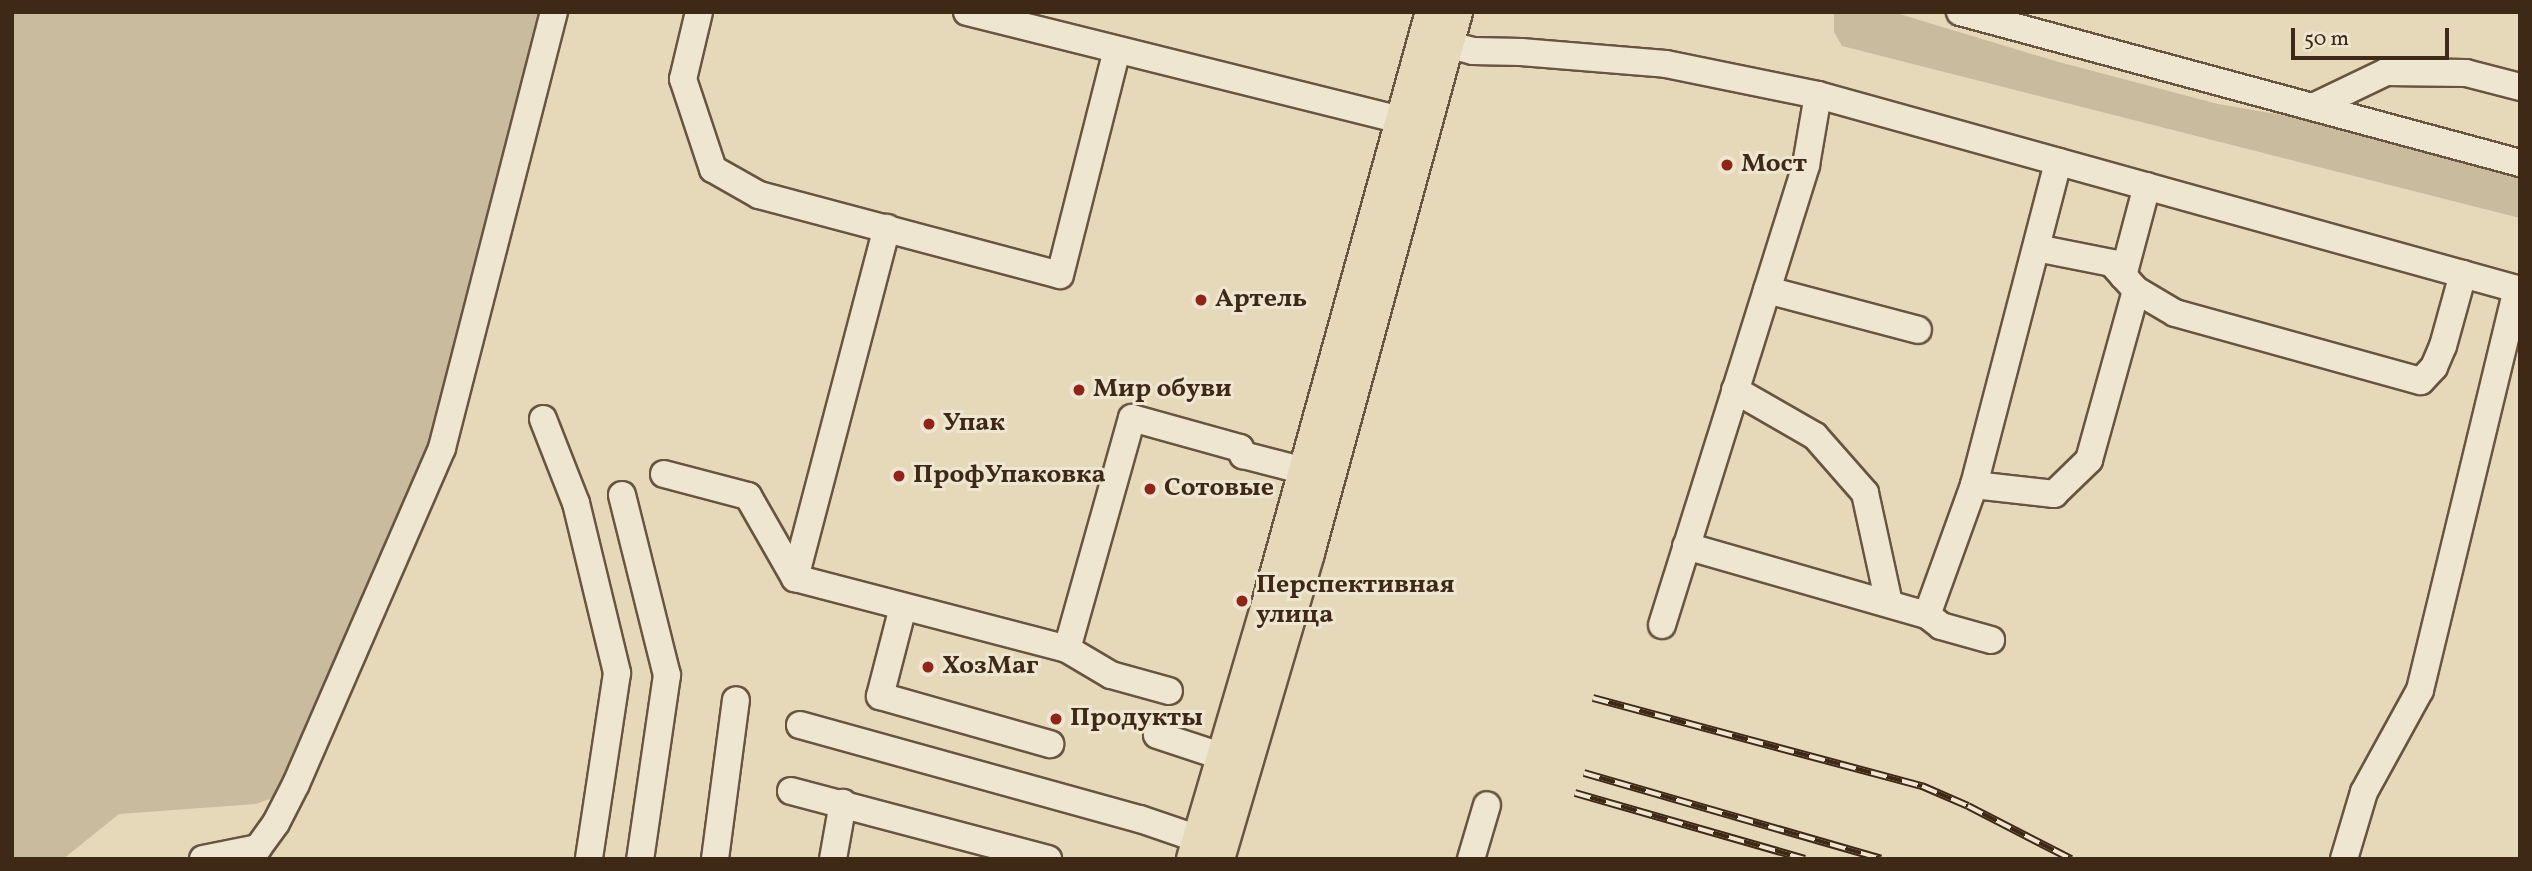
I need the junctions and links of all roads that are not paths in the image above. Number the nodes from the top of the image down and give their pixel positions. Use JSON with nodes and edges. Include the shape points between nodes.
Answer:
{"nodes":[{"id":1,"x":554,"y":12,"type":"edge"},
{"id":2,"x":699,"y":12,"type":"edge"},
{"id":3,"x":967,"y":12,"type":"edge"},
{"id":4,"x":1456,"y":12,"type":"edge"},
{"id":5,"x":1960,"y":12,"type":"edge"},
{"id":6,"x":1434,"y":32,"type":"edge"},
{"id":7,"x":1117,"y":50,"type":"junction"},
{"id":8,"x":2520,"y":87,"type":"edge"},
{"id":9,"x":1818,"y":95,"type":"junction"},
{"id":10,"x":2313,"y":107,"type":"junction"},
{"id":11,"x":1413,"y":123,"type":"junction"},
{"id":12,"x":2057,"y":162,"type":"junction"},
{"id":13,"x":2520,"y":163,"type":"edge"},
{"id":14,"x":2147,"y":187,"type":"junction"},
{"id":15,"x":887,"y":228,"type":"junction"},
{"id":16,"x":2036,"y":248,"type":"junction"},
{"id":17,"x":2463,"y":274,"type":"junction"},
{"id":18,"x":2129,"y":283,"type":"junction"},
{"id":19,"x":1767,"y":290,"type":"junction"},
{"id":20,"x":2518,"y":290,"type":"edge"},
{"id":21,"x":1918,"y":330,"type":"dead end"},
{"id":22,"x":1735,"y":390,"type":"junction"},
{"id":23,"x":543,"y":419,"type":"dead end"},
{"id":24,"x":1305,"y":471,"type":"junction"},
{"id":25,"x":664,"y":474,"type":"dead end"},
{"id":26,"x":1974,"y":485,"type":"junction"},
{"id":27,"x":622,"y":495,"type":"dead end"},
{"id":28,"x":1686,"y":546,"type":"junction"},
{"id":29,"x":795,"y":578,"type":"junction"},
{"id":30,"x":1889,"y":603,"type":"junction"},
{"id":31,"x":904,"y":607,"type":"junction"},
{"id":32,"x":1927,"y":615,"type":"junction"},
{"id":33,"x":1662,"y":625,"type":"dead end"},
{"id":34,"x":1991,"y":640,"type":"dead end"},
{"id":35,"x":1067,"y":649,"type":"junction"},
{"id":36,"x":1169,"y":691,"type":"dead end"},
{"id":37,"x":736,"y":699,"type":"dead end"},
{"id":38,"x":800,"y":725,"type":"dead end"},
{"id":39,"x":1157,"y":735,"type":"dead end"},
{"id":40,"x":1050,"y":744,"type":"dead end"},
{"id":41,"x":1236,"y":761,"type":"junction"},
{"id":42,"x":791,"y":791,"type":"dead end"},
{"id":43,"x":843,"y":803,"type":"junction"},
{"id":44,"x":1487,"y":805,"type":"dead end"},
{"id":45,"x":1208,"y":851,"type":"edge"},
{"id":46,"x":254,"y":853,"type":"edge"},
{"id":47,"x":203,"y":859,"type":"edge"},
{"id":48,"x":589,"y":859,"type":"edge"},
{"id":49,"x":640,"y":859,"type":"edge"},
{"id":50,"x":715,"y":859,"type":"edge"},
{"id":51,"x":833,"y":859,"type":"edge"},
{"id":52,"x":1048,"y":859,"type":"edge"},
{"id":53,"x":1471,"y":859,"type":"edge"},
{"id":54,"x":2344,"y":859,"type":"edge"}],
"edges":[{"from":1,"to":46,"type":"lane","via":[[443,448],[296,784]]},
{"from":2,"to":15,"type":"lane","via":[[683,79],[713,169],[760,195]]},
{"from":3,"to":7,"type":"lane"},
{"from":4,"to":6,"type":"main road"},
{"from":5,"to":10,"type":"lane"},
{"from":6,"to":9,"type":"lane","via":[[1473,51],[1666,64]]},
{"from":6,"to":11,"type":"main road"},
{"from":7,"to":11,"type":"lane"},
{"from":7,"to":15,"type":"lane","via":[[1060,275]]},
{"from":8,"to":10,"type":"lane","via":[[2466,73],[2386,72]]},
{"from":9,"to":12,"type":"lane"},
{"from":9,"to":19,"type":"lane","via":[[1806,165]]},
{"from":10,"to":13,"type":"lane"},
{"from":11,"to":24,"type":"main road"},
{"from":11,"to":41,"type":"main road"},
{"from":12,"to":14,"type":"lane"},
{"from":12,"to":16,"type":"lane"},
{"from":14,"to":17,"type":"lane"},
{"from":14,"to":18,"type":"lane"},
{"from":15,"to":29,"type":"lane"},
{"from":16,"to":18,"type":"lane","via":[[2112,263]]},
{"from":16,"to":26,"type":"lane"},
{"from":17,"to":18,"type":"lane","via":[[2443,346],[2434,367],[2421,381],[2175,313]]},
{"from":17,"to":20,"type":"lane"},
{"from":18,"to":26,"type":"lane","via":[[2089,460],[2054,494]]},
{"from":19,"to":21,"type":"lane"},
{"from":19,"to":22,"type":"lane"},
{"from":20,"to":54,"type":"lane","via":[[2420,690],[2364,792]]},
{"from":22,"to":28,"type":"lane"},
{"from":22,"to":30,"type":"lane","via":[[1815,436],[1865,493]]},
{"from":23,"to":48,"type":"lane","via":[[576,503],[617,673]]},
{"from":24,"to":35,"type":"lane","via":[[1132,418]]},
{"from":24,"to":41,"type":"main road"},
{"from":25,"to":29,"type":"lane","via":[[748,496]]},
{"from":26,"to":32,"type":"lane"},
{"from":27,"to":49,"type":"lane","via":[[667,675]]},
{"from":28,"to":30,"type":"lane"},
{"from":28,"to":33,"type":"lane"},
{"from":29,"to":31,"type":"lane"},
{"from":30,"to":32,"type":"lane"},
{"from":31,"to":35,"type":"lane"},
{"from":31,"to":40,"type":"lane","via":[[880,696]]},
{"from":32,"to":34,"type":"lane","via":[[1941,626]]},
{"from":35,"to":36,"type":"lane","via":[[1111,675]]},
{"from":37,"to":50,"type":"lane"},
{"from":38,"to":45,"type":"lane","via":[[1140,819]]},
{"from":39,"to":41,"type":"lane"},
{"from":41,"to":45,"type":"main road"},
{"from":42,"to":43,"type":"lane"},
{"from":43,"to":51,"type":"lane"},
{"from":43,"to":52,"type":"lane"},
{"from":44,"to":53,"type":"lane"},
{"from":46,"to":47,"type":"lane"}]}
